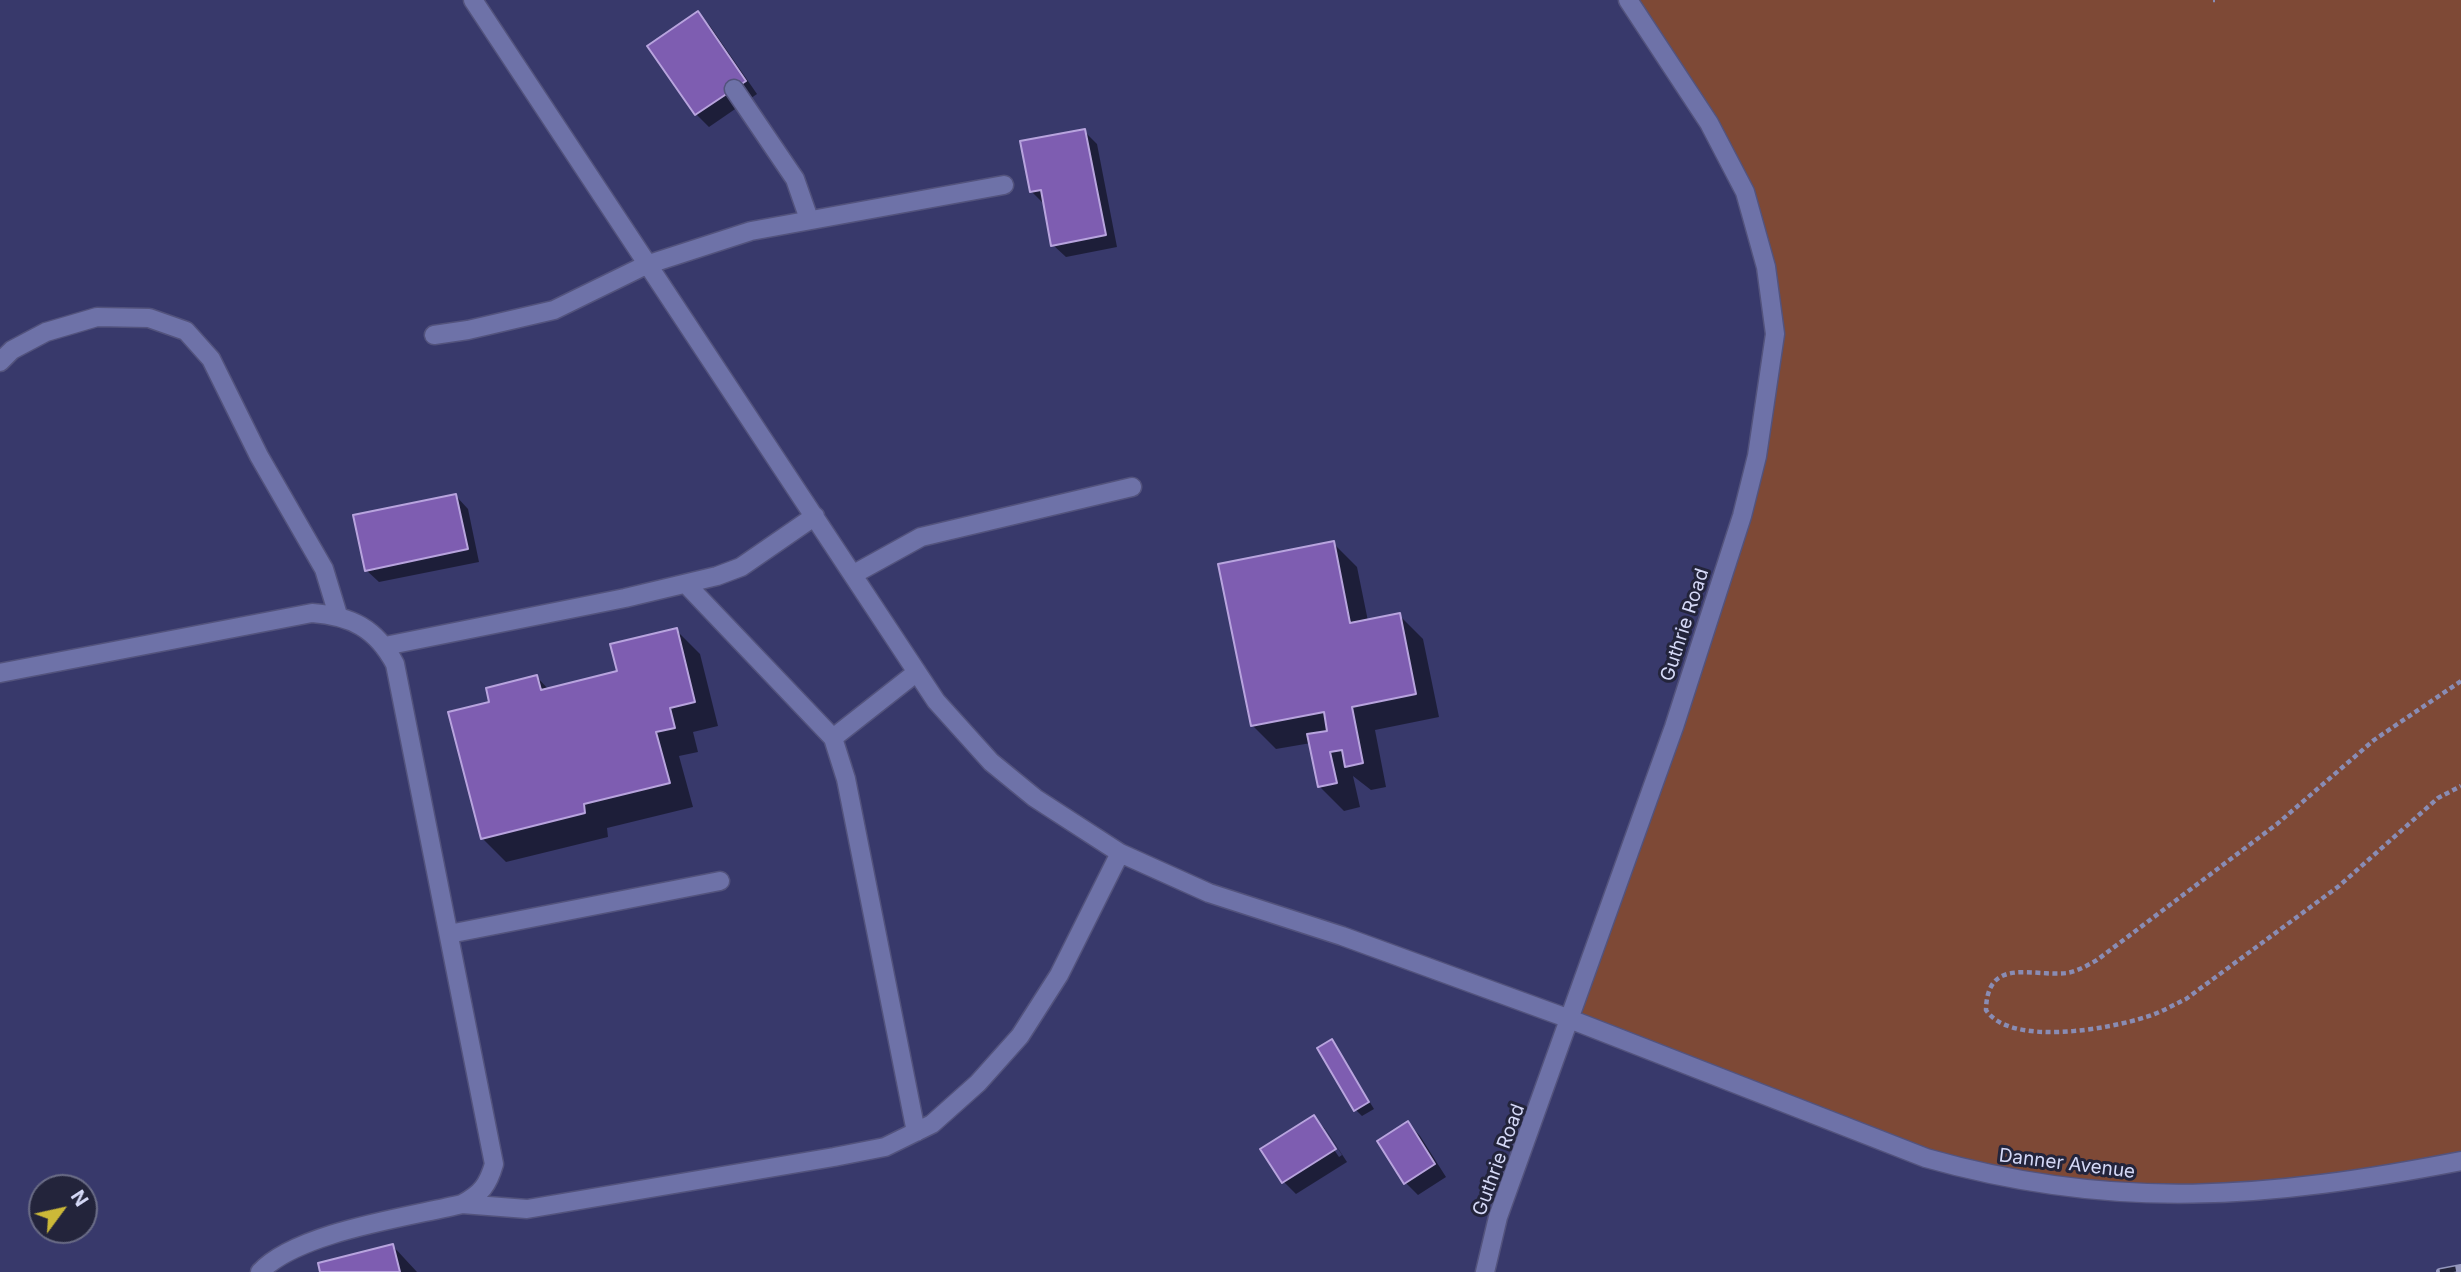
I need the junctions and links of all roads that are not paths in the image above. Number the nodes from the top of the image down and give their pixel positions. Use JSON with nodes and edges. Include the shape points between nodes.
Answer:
{"nodes":[{"id":1,"x":473,"y":0,"type":"edge"},
{"id":2,"x":1628,"y":0,"type":"edge"},
{"id":3,"x":734,"y":89,"type":"dead end"},
{"id":4,"x":1004,"y":185,"type":"dead end"},
{"id":5,"x":808,"y":219,"type":"junction"},
{"id":6,"x":646,"y":265,"type":"junction"},
{"id":7,"x":434,"y":335,"type":"dead end"},
{"id":8,"x":0,"y":362,"type":"edge"},
{"id":9,"x":1132,"y":487,"type":"dead end"},
{"id":10,"x":815,"y":516,"type":"junction"},
{"id":11,"x":854,"y":574,"type":"junction"},
{"id":12,"x":687,"y":584,"type":"junction"},
{"id":13,"x":338,"y":615,"type":"junction"},
{"id":14,"x":385,"y":646,"type":"junction"},
{"id":15,"x":917,"y":671,"type":"junction"},
{"id":16,"x":0,"y":673,"type":"edge"},
{"id":17,"x":833,"y":738,"type":"junction"},
{"id":18,"x":1120,"y":853,"type":"junction"},
{"id":19,"x":720,"y":881,"type":"dead end"},
{"id":20,"x":449,"y":934,"type":"junction"},
{"id":21,"x":1567,"y":1018,"type":"junction"},
{"id":22,"x":916,"y":1132,"type":"junction"},
{"id":23,"x":2461,"y":1161,"type":"edge"},
{"id":24,"x":462,"y":1204,"type":"junction"},
{"id":25,"x":264,"y":1270,"type":"edge"},
{"id":26,"x":1485,"y":1272,"type":"edge"}],
"edges":[{"from":1,"to":6,"type":"street","name":"Danner Avenue"},
{"from":2,"to":21,"type":"street","name":"Guthrie Road","via":[[1709,122],[1745,192],[1766,267],[1775,334],[1766,408],[1742,516],[1674,727]]},
{"from":3,"to":5,"type":"street","via":[[794,179]]},
{"from":4,"to":5,"type":"street"},
{"from":5,"to":6,"type":"street","via":[[751,231]]},
{"from":6,"to":7,"type":"street","via":[[554,310]]},
{"from":6,"to":10,"type":"street","name":"Danner Avenue"},
{"from":8,"to":13,"type":"street","via":[[46,332],[97,317],[149,318],[186,331],[211,359],[259,456],[324,569]]},
{"from":9,"to":11,"type":"street","via":[[921,537]]},
{"from":10,"to":11,"type":"street","name":"Danner Avenue"},
{"from":10,"to":12,"type":"street","via":[[741,567]]},
{"from":11,"to":15,"type":"street","name":"Danner Avenue"},
{"from":12,"to":14,"type":"street"},
{"from":12,"to":17,"type":"street"},
{"from":13,"to":14,"type":"street","via":[[362,625]]},
{"from":13,"to":16,"type":"street","via":[[312,613]]},
{"from":14,"to":20,"type":"street","via":[[395,664]]},
{"from":15,"to":17,"type":"street"},
{"from":15,"to":18,"type":"street","name":"Danner Avenue","via":[[936,701],[991,762],[1035,798]]},
{"from":17,"to":22,"type":"street","via":[[846,779]]},
{"from":18,"to":21,"type":"street","name":"Danner Avenue","via":[[1209,893]]},
{"from":18,"to":22,"type":"street","via":[[1059,975],[1020,1036],[978,1083],[932,1124]]},
{"from":19,"to":20,"type":"street"},
{"from":20,"to":24,"type":"street","via":[[494,1164],[490,1181],[480,1194]]},
{"from":21,"to":23,"type":"street","name":"Danner Avenue","via":[[1926,1158],[2029,1184],[2122,1193],[2243,1193],[2364,1180]]},
{"from":21,"to":26,"type":"street","name":"Guthrie Road","via":[[1499,1217]]},
{"from":22,"to":24,"type":"street","via":[[885,1147],[527,1209]]},
{"from":24,"to":25,"type":"street","via":[[327,1236],[293,1250]]}]}
